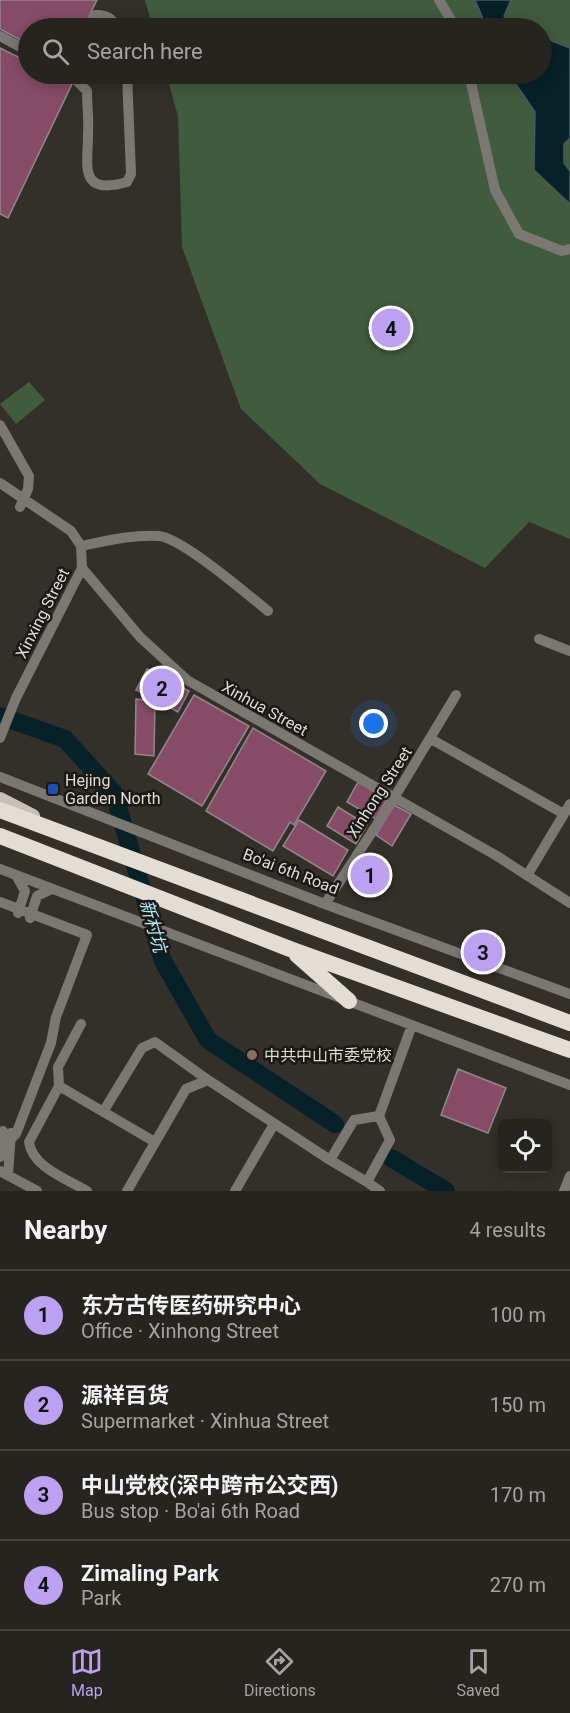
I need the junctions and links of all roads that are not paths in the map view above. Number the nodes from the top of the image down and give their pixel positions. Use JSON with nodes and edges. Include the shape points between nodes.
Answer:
{"nodes":[{"id":1,"x":440,"y":0,"type":"edge"},
{"id":2,"x":93,"y":18,"type":"edge"},
{"id":3,"x":110,"y":18,"type":"edge"},
{"id":4,"x":450,"y":18,"type":"edge"},
{"id":5,"x":0,"y":36,"type":"edge"},
{"id":6,"x":18,"y":46,"type":"edge"},
{"id":7,"x":80,"y":84,"type":"edge"},
{"id":8,"x":127,"y":84,"type":"edge"},
{"id":9,"x":471,"y":84,"type":"edge"},
{"id":10,"x":567,"y":252,"type":"edge"},
{"id":11,"x":0,"y":425,"type":"edge"},
{"id":12,"x":0,"y":483,"type":"edge"},
{"id":13,"x":22,"y":502,"type":"junction"},
{"id":14,"x":81,"y":546,"type":"junction"},
{"id":15,"x":82,"y":568,"type":"junction"},
{"id":16,"x":268,"y":611,"type":"dead end"},
{"id":17,"x":539,"y":639,"type":"dead end"},
{"id":18,"x":570,"y":651,"type":"edge"},
{"id":19,"x":456,"y":695,"type":"dead end"},
{"id":20,"x":1,"y":735,"type":"edge"},
{"id":21,"x":431,"y":739,"type":"junction"},
{"id":22,"x":0,"y":777,"type":"edge"},
{"id":23,"x":394,"y":798,"type":"junction"},
{"id":24,"x":0,"y":799,"type":"edge"},
{"id":25,"x":570,"y":804,"type":"edge"},
{"id":26,"x":0,"y":810,"type":"edge"},
{"id":27,"x":564,"y":814,"type":"junction"},
{"id":28,"x":3,"y":838,"type":"edge"},
{"id":29,"x":78,"y":838,"type":"junction"},
{"id":30,"x":0,"y":869,"type":"edge"},
{"id":31,"x":528,"y":874,"type":"junction"},
{"id":32,"x":16,"y":875,"type":"junction"},
{"id":33,"x":52,"y":889,"type":"junction"},
{"id":34,"x":570,"y":903,"type":"edge"},
{"id":35,"x":325,"y":904,"type":"junction"},
{"id":36,"x":0,"y":905,"type":"edge"},
{"id":37,"x":18,"y":911,"type":"junction"},
{"id":38,"x":30,"y":916,"type":"junction"},
{"id":39,"x":290,"y":949,"type":"junction"},
{"id":40,"x":570,"y":994,"type":"edge"},
{"id":41,"x":349,"y":1001,"type":"junction"},
{"id":42,"x":570,"y":1023,"type":"edge"},
{"id":43,"x":81,"y":1024,"type":"dead end"},
{"id":44,"x":412,"y":1025,"type":"junction"},
{"id":45,"x":570,"y":1050,"type":"edge"},
{"id":46,"x":208,"y":1080,"type":"junction"},
{"id":47,"x":570,"y":1085,"type":"edge"},
{"id":48,"x":59,"y":1086,"type":"junction"},
{"id":49,"x":103,"y":1112,"type":"junction"},
{"id":50,"x":379,"y":1116,"type":"junction"},
{"id":51,"x":274,"y":1124,"type":"junction"},
{"id":52,"x":5,"y":1133,"type":"edge"},
{"id":53,"x":155,"y":1142,"type":"junction"},
{"id":54,"x":0,"y":1157,"type":"edge"},
{"id":55,"x":330,"y":1160,"type":"junction"},
{"id":56,"x":3,"y":1175,"type":"edge"},
{"id":57,"x":570,"y":1176,"type":"edge"},
{"id":58,"x":367,"y":1182,"type":"junction"},
{"id":59,"x":22,"y":1191,"type":"edge"},
{"id":60,"x":37,"y":1191,"type":"edge"},
{"id":61,"x":87,"y":1191,"type":"edge"},
{"id":62,"x":127,"y":1191,"type":"edge"},
{"id":63,"x":235,"y":1191,"type":"edge"},
{"id":64,"x":380,"y":1191,"type":"edge"},
{"id":65,"x":564,"y":1191,"type":"edge"}],
"edges":[{"from":1,"to":4,"type":"street"},
{"from":2,"to":3,"type":"street","via":[[102,14]]},
{"from":5,"to":6,"type":"street"},
{"from":7,"to":8,"type":"street","via":[[87,91],[86,170],[90,179],[99,184],[117,185],[127,182],[131,174]]},
{"from":9,"to":10,"type":"street","via":[[495,190],[519,234]]},
{"from":11,"to":13,"type":"street","via":[[29,476]]},
{"from":12,"to":13,"type":"street"},
{"from":13,"to":14,"type":"street","via":[[71,531]]},
{"from":14,"to":15,"type":"street"},
{"from":14,"to":16,"type":"street","via":[[165,537],[211,565]]},
{"from":15,"to":20,"type":"street","name":"Xinxing Street"},
{"from":15,"to":23,"type":"street","name":"Xinhua Street","via":[[140,637],[188,680]]},
{"from":17,"to":18,"type":"street"},
{"from":19,"to":21,"type":"street","name":"Xinhong Street"},
{"from":21,"to":23,"type":"street","name":"Xinhong Street"},
{"from":21,"to":27,"type":"street"},
{"from":22,"to":35,"type":"street","name":"Bo'ai 6th Road"},
{"from":23,"to":31,"type":"street","name":"Xinhua Street"},
{"from":23,"to":35,"type":"street","name":"Xinhong Street"},
{"from":24,"to":29,"type":"main road"},
{"from":25,"to":27,"type":"street"},
{"from":26,"to":29,"type":"highway"},
{"from":27,"to":31,"type":"street"},
{"from":28,"to":39,"type":"highway"},
{"from":29,"to":42,"type":"highway"},
{"from":30,"to":32,"type":"street"},
{"from":31,"to":34,"type":"street","name":"Xinhua Street"},
{"from":32,"to":33,"type":"street"},
{"from":32,"to":37,"type":"street","via":[[26,891]]},
{"from":33,"to":38,"type":"street","via":[[37,896]]},
{"from":33,"to":41,"type":"street"},
{"from":35,"to":40,"type":"street","name":"Bo'ai 6th Road"},
{"from":36,"to":37,"type":"street"},
{"from":37,"to":38,"type":"street"},
{"from":38,"to":52,"type":"street","via":[[87,935],[15,1134]]},
{"from":39,"to":41,"type":"highway"},
{"from":39,"to":45,"type":"highway"},
{"from":41,"to":44,"type":"street"},
{"from":43,"to":48,"type":"street","via":[[58,1067]]},
{"from":44,"to":47,"type":"street"},
{"from":44,"to":50,"type":"street"},
{"from":46,"to":49,"type":"street","via":[[155,1042],[142,1048]]},
{"from":46,"to":51,"type":"street"},
{"from":46,"to":53,"type":"street","via":[[186,1089]]},
{"from":48,"to":49,"type":"street"},
{"from":48,"to":61,"type":"street","via":[[29,1142],[30,1150],[37,1161]]},
{"from":49,"to":53,"type":"street"},
{"from":50,"to":55,"type":"street","via":[[354,1119]]},
{"from":50,"to":58,"type":"street","via":[[390,1140]]},
{"from":51,"to":55,"type":"street"},
{"from":51,"to":63,"type":"street"},
{"from":52,"to":54,"type":"street"},
{"from":52,"to":56,"type":"street"},
{"from":53,"to":62,"type":"street"},
{"from":55,"to":58,"type":"street"},
{"from":56,"to":59,"type":"street"},
{"from":56,"to":60,"type":"street"},
{"from":57,"to":65,"type":"street"},
{"from":58,"to":64,"type":"street"}]}
